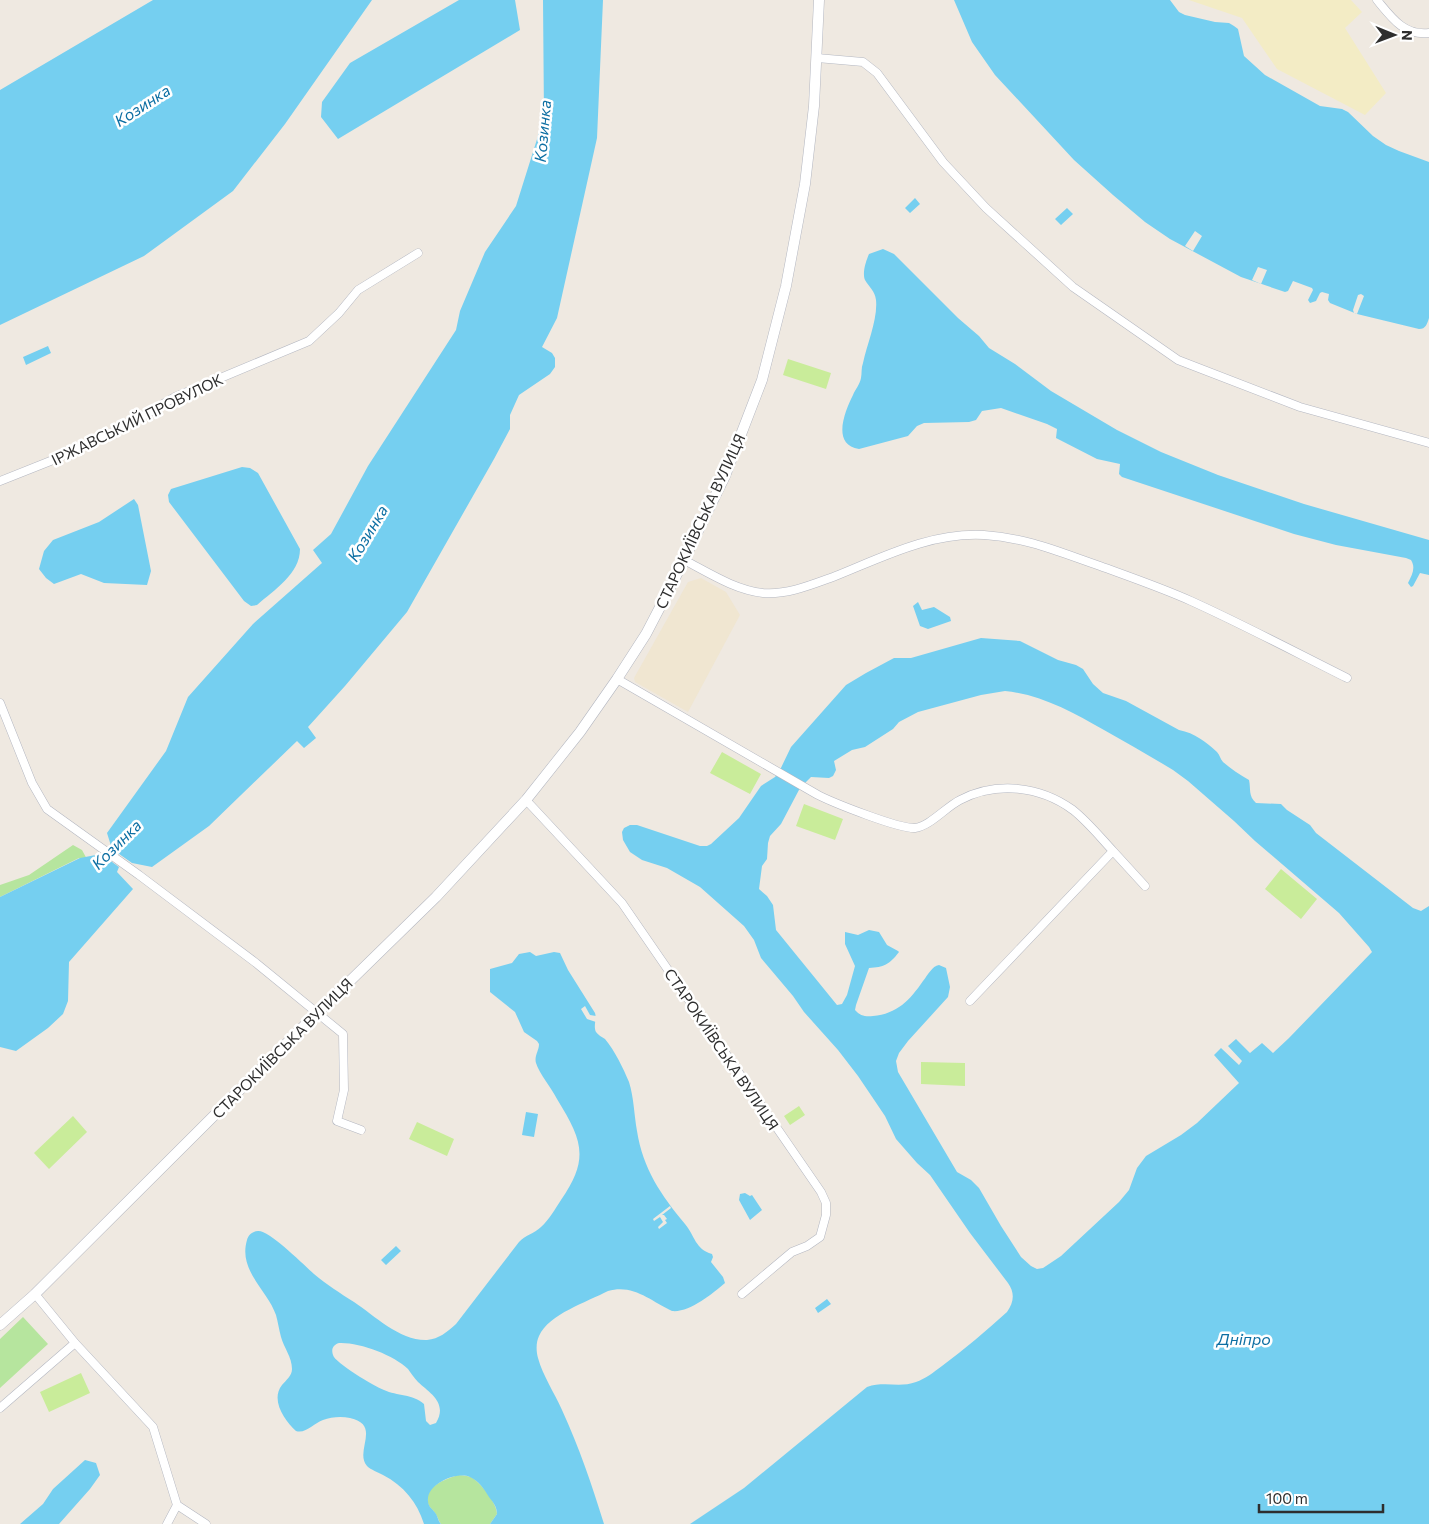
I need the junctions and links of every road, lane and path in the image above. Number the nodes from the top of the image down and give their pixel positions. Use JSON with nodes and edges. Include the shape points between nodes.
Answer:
{"nodes":[{"id":1,"x":819,"y":0,"type":"edge"},
{"id":2,"x":1377,"y":0,"type":"edge"},
{"id":3,"x":1429,"y":33,"type":"edge"},
{"id":4,"x":817,"y":58,"type":"junction"},
{"id":5,"x":418,"y":253,"type":"dead end"},
{"id":6,"x":1429,"y":443,"type":"edge"},
{"id":7,"x":0,"y":482,"type":"edge"},
{"id":8,"x":684,"y":560,"type":"junction"},
{"id":9,"x":1347,"y":678,"type":"dead end"},
{"id":10,"x":617,"y":679,"type":"junction"},
{"id":11,"x":0,"y":703,"type":"edge"},
{"id":12,"x":526,"y":800,"type":"junction"},
{"id":13,"x":1113,"y":851,"type":"junction"},
{"id":14,"x":1145,"y":886,"type":"dead end"},
{"id":15,"x":970,"y":1000,"type":"dead end"},
{"id":16,"x":318,"y":1012,"type":"junction"},
{"id":17,"x":361,"y":1130,"type":"dead end"},
{"id":18,"x":35,"y":1294,"type":"junction"},
{"id":19,"x":742,"y":1294,"type":"dead end"},
{"id":20,"x":0,"y":1326,"type":"edge"},
{"id":21,"x":75,"y":1343,"type":"junction"},
{"id":22,"x":0,"y":1408,"type":"edge"},
{"id":23,"x":177,"y":1505,"type":"junction"},
{"id":24,"x":167,"y":1524,"type":"edge"},
{"id":25,"x":206,"y":1524,"type":"edge"}],
"edges":[{"from":1,"to":4,"type":"street","name":"СТАРОКИЇВСЬКА ВУЛИЦЯ"},
{"from":2,"to":3,"type":"street","via":[[1395,22],[1414,32]]},
{"from":4,"to":6,"type":"street","via":[[863,62],[869,66],[944,162],[986,208],[1072,287],[1178,360],[1300,407]]},
{"from":4,"to":8,"type":"street","name":"СТАРОКИЇВСЬКА ВУЛИЦЯ","via":[[803,192],[789,268],[762,380],[735,453]]},
{"from":5,"to":7,"type":"street","name":"ІРЖАВСЬКИЙ ПРОВУЛОК","via":[[358,290],[339,313],[308,341],[175,397],[122,428]]},
{"from":8,"to":9,"type":"street","via":[[737,586],[764,593],[780,592],[804,588],[878,558],[949,536],[1016,539],[1190,600]]},
{"from":8,"to":10,"type":"street","name":"СТАРОКИЇВСЬКА ВУЛИЦЯ","via":[[646,634]]},
{"from":10,"to":12,"type":"street","name":"СТАРОКИЇВСЬКА ВУЛИЦЯ"},
{"from":10,"to":13,"type":"street","via":[[818,794],[902,826],[918,827],[970,796],[1007,788],[1027,790],[1045,795],[1072,810]]},
{"from":11,"to":16,"type":"street","via":[[32,783],[47,809],[256,962]]},
{"from":12,"to":16,"type":"street","name":"СТАРОКИЇВСЬКА ВУЛИЦЯ","via":[[436,897]]},
{"from":12,"to":19,"type":"street","name":"СТАРОКИЇВСЬКА ВУЛИЦЯ","via":[[622,904],[826,1203],[820,1237],[792,1252]]},
{"from":13,"to":14,"type":"street"},
{"from":13,"to":15,"type":"street"},
{"from":16,"to":17,"type":"street","via":[[343,1034],[344,1090],[337,1121]]},
{"from":16,"to":18,"type":"street","name":"СТАРОКИЇВСЬКА ВУЛИЦЯ"},
{"from":18,"to":20,"type":"street","name":"СТАРОКИЇВСЬКА ВУЛИЦЯ"},
{"from":18,"to":21,"type":"street"},
{"from":21,"to":22,"type":"street"},
{"from":21,"to":23,"type":"street","via":[[152,1427]]},
{"from":23,"to":24,"type":"street"},
{"from":23,"to":25,"type":"street"}]}
